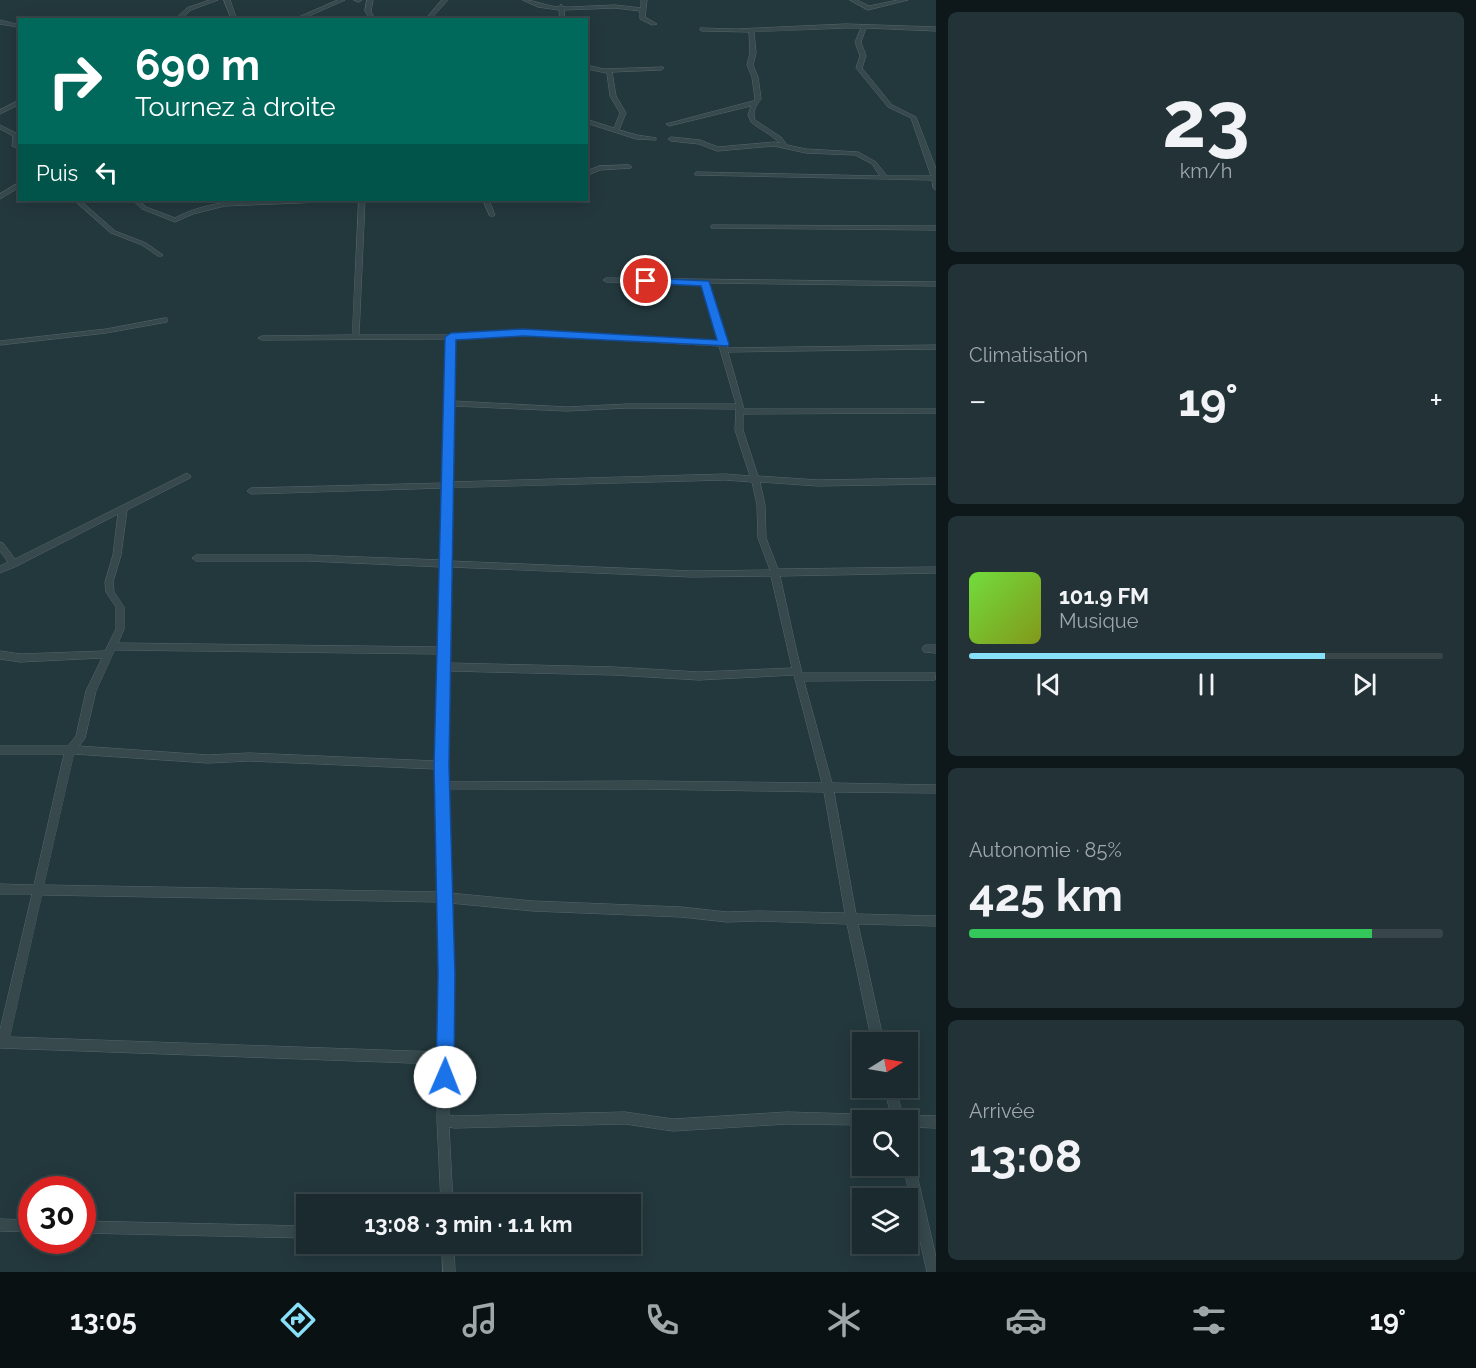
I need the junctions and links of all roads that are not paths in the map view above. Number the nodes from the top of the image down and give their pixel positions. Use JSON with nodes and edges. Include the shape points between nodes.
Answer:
{"nodes":[{"id":1,"x":187,"y":0,"type":"edge"},
{"id":2,"x":215,"y":0,"type":"edge"},
{"id":3,"x":227,"y":0,"type":"edge"},
{"id":4,"x":342,"y":0,"type":"edge"},
{"id":5,"x":370,"y":0,"type":"edge"},
{"id":6,"x":445,"y":0,"type":"edge"},
{"id":7,"x":526,"y":0,"type":"edge"},
{"id":8,"x":645,"y":0,"type":"edge"},
{"id":9,"x":854,"y":0,"type":"edge"},
{"id":10,"x":905,"y":0,"type":"edge"},
{"id":11,"x":196,"y":6,"type":"junction"},
{"id":12,"x":561,"y":6,"type":"junction"},
{"id":13,"x":643,"y":10,"type":"junction"},
{"id":14,"x":179,"y":18,"type":"edge"},
{"id":15,"x":234,"y":18,"type":"edge"},
{"id":16,"x":299,"y":18,"type":"edge"},
{"id":17,"x":372,"y":18,"type":"edge"},
{"id":18,"x":429,"y":18,"type":"edge"},
{"id":19,"x":562,"y":18,"type":"edge"},
{"id":20,"x":0,"y":22,"type":"edge"},
{"id":21,"x":654,"y":24,"type":"dead end"},
{"id":22,"x":17,"y":25,"type":"dead end"},
{"id":23,"x":864,"y":27,"type":"junction"},
{"id":24,"x":702,"y":29,"type":"dead end"},
{"id":25,"x":936,"y":29,"type":"edge"},
{"id":26,"x":751,"y":30,"type":"junction"},
{"id":27,"x":588,"y":67,"type":"edge"},
{"id":28,"x":661,"y":68,"type":"dead end"},
{"id":29,"x":609,"y":71,"type":"junction"},
{"id":30,"x":18,"y":103,"type":"edge"},
{"id":31,"x":754,"y":103,"type":"junction"},
{"id":32,"x":0,"y":112,"type":"edge"},
{"id":33,"x":588,"y":122,"type":"edge"},
{"id":34,"x":669,"y":124,"type":"dead end"},
{"id":35,"x":0,"y":127,"type":"edge"},
{"id":36,"x":616,"y":130,"type":"junction"},
{"id":37,"x":654,"y":139,"type":"dead end"},
{"id":38,"x":672,"y":139,"type":"dead end"},
{"id":39,"x":784,"y":145,"type":"junction"},
{"id":40,"x":18,"y":146,"type":"edge"},
{"id":41,"x":629,"y":167,"type":"dead end"},
{"id":42,"x":588,"y":173,"type":"edge"},
{"id":43,"x":697,"y":174,"type":"dead end"},
{"id":44,"x":885,"y":178,"type":"junction"},
{"id":45,"x":935,"y":178,"type":"edge"},
{"id":46,"x":18,"y":185,"type":"edge"},
{"id":47,"x":936,"y":188,"type":"edge"},
{"id":48,"x":0,"y":197,"type":"edge"},
{"id":49,"x":78,"y":201,"type":"edge"},
{"id":50,"x":137,"y":201,"type":"edge"},
{"id":51,"x":259,"y":201,"type":"edge"},
{"id":52,"x":362,"y":201,"type":"edge"},
{"id":53,"x":486,"y":201,"type":"edge"},
{"id":54,"x":492,"y":214,"type":"dead end"},
{"id":55,"x":713,"y":227,"type":"dead end"},
{"id":56,"x":936,"y":228,"type":"edge"},
{"id":57,"x":160,"y":255,"type":"dead end"},
{"id":58,"x":606,"y":280,"type":"dead end"},
{"id":59,"x":705,"y":283,"type":"junction"},
{"id":60,"x":936,"y":284,"type":"edge"},
{"id":61,"x":165,"y":320,"type":"dead end"},
{"id":62,"x":451,"y":337,"type":"junction"},
{"id":63,"x":262,"y":338,"type":"dead end"},
{"id":64,"x":355,"y":338,"type":"junction"},
{"id":65,"x":0,"y":343,"type":"edge"},
{"id":66,"x":725,"y":347,"type":"junction"},
{"id":67,"x":936,"y":347,"type":"edge"},
{"id":68,"x":450,"y":403,"type":"junction"},
{"id":69,"x":740,"y":410,"type":"junction"},
{"id":70,"x":936,"y":411,"type":"edge"},
{"id":71,"x":186,"y":476,"type":"dead end"},
{"id":72,"x":756,"y":480,"type":"junction"},
{"id":73,"x":936,"y":481,"type":"edge"},
{"id":74,"x":448,"y":484,"type":"junction"},
{"id":75,"x":251,"y":491,"type":"dead end"},
{"id":76,"x":123,"y":508,"type":"junction"},
{"id":77,"x":0,"y":545,"type":"edge"},
{"id":78,"x":196,"y":558,"type":"dead end"},
{"id":79,"x":446,"y":562,"type":"junction"},
{"id":80,"x":14,"y":564,"type":"junction"},
{"id":81,"x":0,"y":570,"type":"edge"},
{"id":82,"x":936,"y":570,"type":"edge"},
{"id":83,"x":775,"y":572,"type":"junction"},
{"id":84,"x":111,"y":650,"type":"junction"},
{"id":85,"x":444,"y":651,"type":"junction"},
{"id":86,"x":0,"y":655,"type":"edge"},
{"id":87,"x":444,"y":667,"type":"junction"},
{"id":88,"x":799,"y":674,"type":"junction"},
{"id":89,"x":934,"y":676,"type":"dead end"},
{"id":90,"x":0,"y":750,"type":"edge"},
{"id":91,"x":70,"y":750,"type":"junction"},
{"id":92,"x":441,"y":765,"type":"junction"},
{"id":93,"x":444,"y":786,"type":"junction"},
{"id":94,"x":936,"y":789,"type":"edge"},
{"id":95,"x":829,"y":790,"type":"junction"},
{"id":96,"x":0,"y":890,"type":"edge"},
{"id":97,"x":36,"y":890,"type":"junction"},
{"id":98,"x":444,"y":897,"type":"junction"},
{"id":99,"x":851,"y":918,"type":"junction"},
{"id":100,"x":936,"y":921,"type":"edge"},
{"id":101,"x":876,"y":1032,"type":"edge"},
{"id":102,"x":2,"y":1042,"type":"edge"},
{"id":103,"x":445,"y":1059,"type":"junction"},
{"id":104,"x":443,"y":1119,"type":"junction"},
{"id":105,"x":852,"y":1119,"type":"edge"},
{"id":106,"x":918,"y":1121,"type":"edge"},
{"id":107,"x":936,"y":1122,"type":"edge"},
{"id":108,"x":911,"y":1176,"type":"edge"},
{"id":109,"x":447,"y":1194,"type":"edge"},
{"id":110,"x":0,"y":1225,"type":"edge"},
{"id":111,"x":18,"y":1226,"type":"edge"},
{"id":112,"x":96,"y":1227,"type":"edge"},
{"id":113,"x":296,"y":1232,"type":"edge"},
{"id":114,"x":448,"y":1254,"type":"edge"},
{"id":115,"x":448,"y":1272,"type":"edge"},
{"id":116,"x":933,"y":1272,"type":"edge"}],
"edges":[{"from":1,"to":11,"type":"street"},
{"from":2,"to":11,"type":"street"},
{"from":3,"to":15,"type":"street"},
{"from":4,"to":16,"type":"street"},
{"from":5,"to":17,"type":"street","via":[[368,11]]},
{"from":6,"to":18,"type":"street"},
{"from":7,"to":12,"type":"street"},
{"from":8,"to":13,"type":"street"},
{"from":9,"to":10,"type":"street","via":[[868,8]]},
{"from":11,"to":14,"type":"street"},
{"from":12,"to":13,"type":"street","via":[[625,4]]},
{"from":12,"to":19,"type":"street"},
{"from":13,"to":21,"type":"street","via":[[642,18]]},
{"from":20,"to":22,"type":"street"},
{"from":23,"to":25,"type":"street"},
{"from":23,"to":26,"type":"street"},
{"from":23,"to":45,"type":"street","via":[[858,42],[863,56],[859,68],[890,106],[913,117]]},
{"from":24,"to":26,"type":"street"},
{"from":26,"to":31,"type":"street","via":[[750,65],[758,99]]},
{"from":27,"to":29,"type":"street"},
{"from":28,"to":29,"type":"street"},
{"from":29,"to":36,"type":"street","via":[[613,96],[623,113]]},
{"from":30,"to":32,"type":"street"},
{"from":31,"to":34,"type":"street"},
{"from":31,"to":39,"type":"street","via":[[749,112],[752,120]]},
{"from":33,"to":36,"type":"street"},
{"from":35,"to":40,"type":"street","via":[[16,135],[14,145]]},
{"from":36,"to":37,"type":"street"},
{"from":38,"to":39,"type":"street","via":[[700,142],[717,149]]},
{"from":39,"to":44,"type":"street","via":[[806,151],[860,154],[874,163]]},
{"from":41,"to":42,"type":"street","via":[[599,168]]},
{"from":43,"to":44,"type":"street"},
{"from":44,"to":45,"type":"street"},
{"from":45,"to":47,"type":"street"},
{"from":46,"to":48,"type":"street"},
{"from":49,"to":57,"type":"street","via":[[113,232]]},
{"from":50,"to":51,"type":"street","via":[[144,208],[175,220],[193,210]]},
{"from":52,"to":64,"type":"street"},
{"from":53,"to":54,"type":"street"},
{"from":55,"to":56,"type":"street"},
{"from":58,"to":59,"type":"street"},
{"from":59,"to":60,"type":"street"},
{"from":59,"to":66,"type":"street"},
{"from":61,"to":65,"type":"street"},
{"from":62,"to":64,"type":"street"},
{"from":62,"to":66,"type":"street","via":[[523,333]]},
{"from":62,"to":68,"type":"street"},
{"from":63,"to":64,"type":"street"},
{"from":66,"to":67,"type":"street"},
{"from":66,"to":69,"type":"street"},
{"from":68,"to":69,"type":"street","via":[[567,409],[627,406]]},
{"from":68,"to":74,"type":"street"},
{"from":69,"to":70,"type":"street"},
{"from":69,"to":72,"type":"street","via":[[739,430]]},
{"from":71,"to":76,"type":"street"},
{"from":72,"to":73,"type":"street"},
{"from":72,"to":74,"type":"street","via":[[725,477]]},
{"from":72,"to":83,"type":"street","via":[[762,538]]},
{"from":74,"to":75,"type":"street"},
{"from":74,"to":79,"type":"street"},
{"from":76,"to":80,"type":"street"},
{"from":76,"to":84,"type":"street","via":[[110,582],[120,607],[120,629]]},
{"from":77,"to":80,"type":"street"},
{"from":78,"to":79,"type":"street"},
{"from":79,"to":83,"type":"street","via":[[681,574]]},
{"from":79,"to":85,"type":"street"},
{"from":80,"to":81,"type":"street"},
{"from":82,"to":83,"type":"street"},
{"from":83,"to":88,"type":"street"},
{"from":84,"to":85,"type":"street"},
{"from":84,"to":86,"type":"street","via":[[21,658]]},
{"from":84,"to":91,"type":"street","via":[[91,690],[80,738]]},
{"from":85,"to":87,"type":"street"},
{"from":87,"to":88,"type":"street","via":[[699,676]]},
{"from":87,"to":92,"type":"street"},
{"from":88,"to":89,"type":"street"},
{"from":88,"to":95,"type":"street"},
{"from":90,"to":91,"type":"street"},
{"from":91,"to":92,"type":"street","via":[[208,759],[249,757]]},
{"from":91,"to":97,"type":"street"},
{"from":92,"to":93,"type":"street"},
{"from":93,"to":95,"type":"street","via":[[643,785]]},
{"from":93,"to":98,"type":"street"},
{"from":94,"to":95,"type":"street"},
{"from":95,"to":99,"type":"street"},
{"from":96,"to":97,"type":"street"},
{"from":97,"to":98,"type":"street"},
{"from":97,"to":102,"type":"street"},
{"from":98,"to":99,"type":"street","via":[[506,906],[685,912],[733,919]]},
{"from":98,"to":103,"type":"street"},
{"from":99,"to":100,"type":"street"},
{"from":99,"to":101,"type":"street"},
{"from":102,"to":103,"type":"street"},
{"from":103,"to":104,"type":"street"},
{"from":104,"to":105,"type":"street","via":[[454,1122],[625,1118],[673,1125],[787,1118]]},
{"from":104,"to":109,"type":"street"},
{"from":106,"to":107,"type":"street"},
{"from":108,"to":116,"type":"street"},
{"from":110,"to":111,"type":"street"},
{"from":112,"to":113,"type":"street"},
{"from":114,"to":115,"type":"street"}]}
